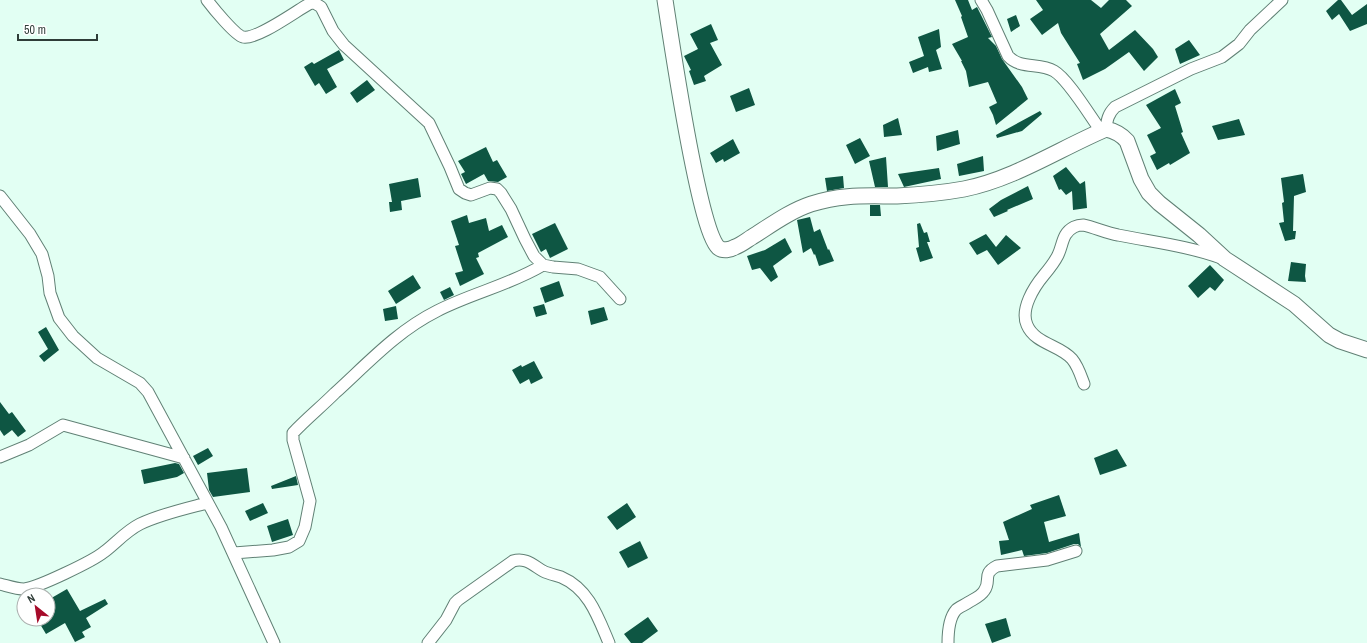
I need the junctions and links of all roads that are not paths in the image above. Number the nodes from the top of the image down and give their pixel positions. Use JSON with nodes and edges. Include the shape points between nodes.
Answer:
{"nodes":[{"id":1,"x":207,"y":0,"type":"edge"},
{"id":2,"x":665,"y":0,"type":"edge"},
{"id":3,"x":981,"y":0,"type":"edge"},
{"id":4,"x":1282,"y":0,"type":"edge"},
{"id":5,"x":320,"y":4,"type":"edge"},
{"id":6,"x":1104,"y":130,"type":"junction"},
{"id":7,"x":0,"y":196,"type":"edge"},
{"id":8,"x":1228,"y":261,"type":"junction"},
{"id":9,"x":543,"y":265,"type":"junction"},
{"id":10,"x":620,"y":299,"type":"dead end"},
{"id":11,"x":1367,"y":350,"type":"edge"},
{"id":12,"x":1084,"y":384,"type":"dead end"},
{"id":13,"x":0,"y":457,"type":"edge"},
{"id":14,"x":184,"y":458,"type":"junction"},
{"id":15,"x":207,"y":503,"type":"junction"},
{"id":16,"x":1076,"y":551,"type":"dead end"},
{"id":17,"x":234,"y":553,"type":"junction"},
{"id":18,"x":0,"y":584,"type":"edge"},
{"id":19,"x":274,"y":643,"type":"edge"},
{"id":20,"x":428,"y":643,"type":"edge"},
{"id":21,"x":609,"y":643,"type":"edge"},
{"id":22,"x":948,"y":643,"type":"edge"}],
"edges":[{"from":1,"to":5,"type":"street","via":[[238,34],[244,37],[282,21],[313,2]]},
{"from":2,"to":6,"type":"street","via":[[698,193],[711,238],[719,249],[734,248],[778,220],[809,205],[835,197],[928,194],[965,189],[1005,177]]},
{"from":3,"to":6,"type":"street","via":[[1008,56],[1014,62],[1052,70],[1059,74]]},
{"from":4,"to":6,"type":"street","via":[[1239,44],[1222,57],[1191,69],[1115,107],[1110,112]]},
{"from":5,"to":9,"type":"street","via":[[333,31],[344,45],[429,123],[459,189],[471,194],[490,188],[501,193],[534,256]]},
{"from":6,"to":8,"type":"street","via":[[1114,131],[1127,141],[1142,179],[1158,203]]},
{"from":7,"to":14,"type":"street","via":[[30,234],[42,254],[50,294],[59,318],[73,336],[97,358],[140,382]]},
{"from":8,"to":11,"type":"street","via":[[1294,304],[1329,335]]},
{"from":8,"to":12,"type":"street","via":[[1189,249],[1081,225],[1066,233],[1058,255],[1031,294],[1026,308],[1026,324],[1040,340],[1073,360]]},
{"from":9,"to":10,"type":"street","via":[[578,269],[600,277]]},
{"from":9,"to":17,"type":"street","via":[[525,276],[454,302],[409,326],[379,351],[293,432],[310,501],[305,527],[299,541],[289,547],[273,550]]},
{"from":13,"to":14,"type":"street","via":[[29,445],[63,425]]},
{"from":14,"to":15,"type":"street"},
{"from":15,"to":17,"type":"street"},
{"from":15,"to":18,"type":"street","via":[[139,524],[90,561],[42,583],[24,589]]},
{"from":16,"to":22,"type":"street","via":[[1047,560],[990,569],[987,587],[983,593],[956,610],[951,618]]},
{"from":17,"to":19,"type":"street"},
{"from":20,"to":21,"type":"street","via":[[458,600],[512,561],[519,559],[561,577],[582,591],[599,617]]}]}
